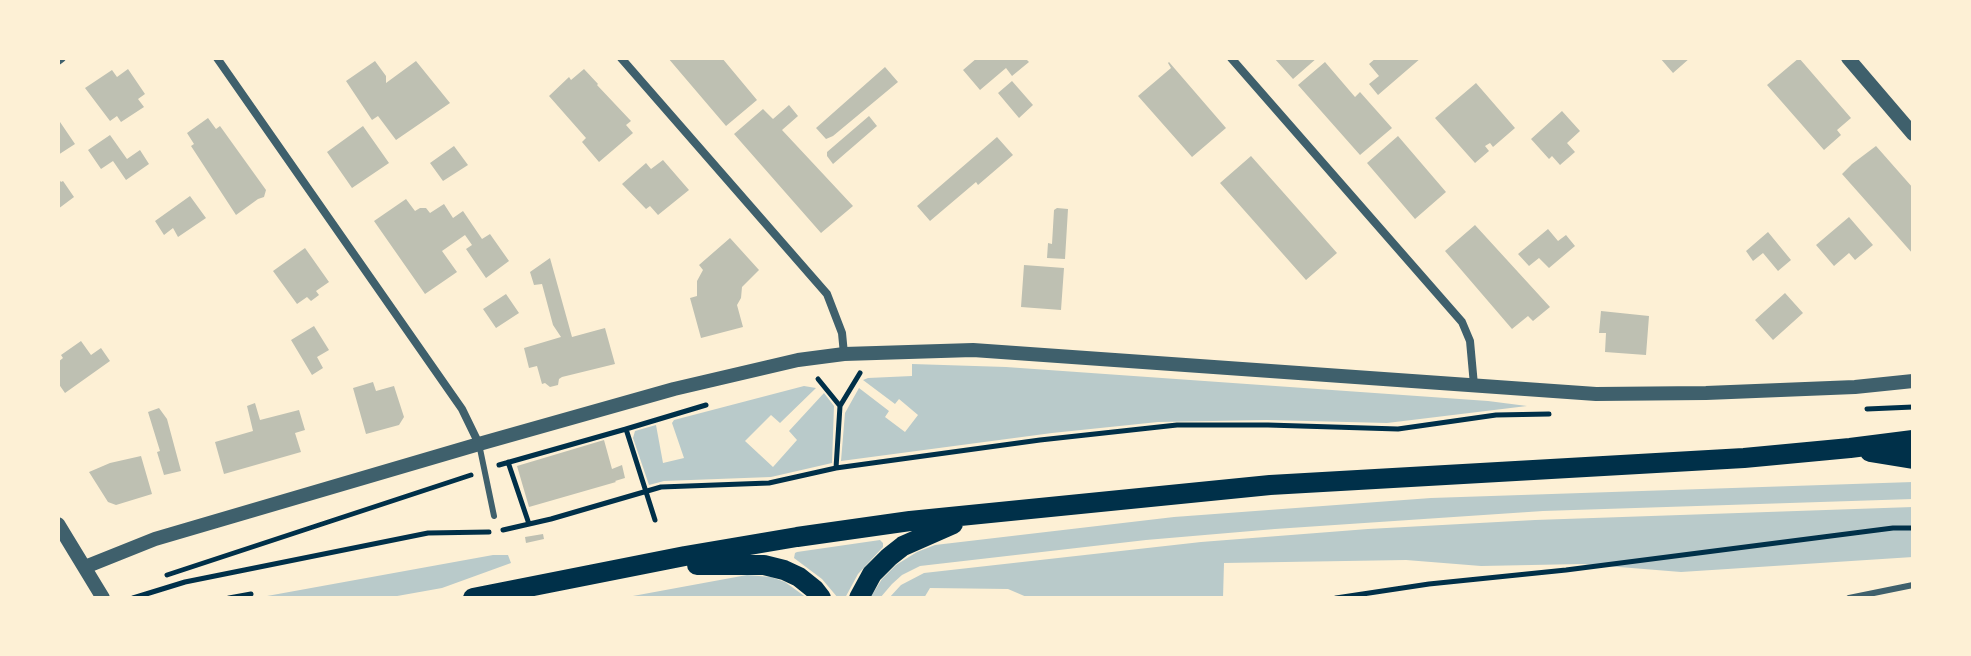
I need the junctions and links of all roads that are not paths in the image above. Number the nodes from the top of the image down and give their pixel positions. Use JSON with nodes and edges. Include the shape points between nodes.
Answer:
{"nodes":[{"id":1,"x":217,"y":58,"type":"edge"},
{"id":2,"x":621,"y":58,"type":"edge"},
{"id":3,"x":1231,"y":58,"type":"edge"},
{"id":4,"x":1848,"y":58,"type":"edge"},
{"id":5,"x":1913,"y":134,"type":"edge"},
{"id":6,"x":844,"y":354,"type":"junction"},
{"id":7,"x":1913,"y":381,"type":"edge"},
{"id":8,"x":1474,"y":385,"type":"junction"},
{"id":9,"x":1913,"y":440,"type":"edge"},
{"id":10,"x":479,"y":444,"type":"junction"},
{"id":11,"x":1850,"y":448,"type":"junction"},
{"id":12,"x":1913,"y":459,"type":"edge"},
{"id":13,"x":989,"y":513,"type":"junction"},
{"id":14,"x":494,"y":516,"type":"dead end"},
{"id":15,"x":58,"y":524,"type":"edge"},
{"id":16,"x":85,"y":567,"type":"junction"},
{"id":17,"x":633,"y":567,"type":"junction"},
{"id":18,"x":1913,"y":585,"type":"edge"},
{"id":19,"x":103,"y":598,"type":"edge"},
{"id":20,"x":473,"y":598,"type":"edge"},
{"id":21,"x":821,"y":598,"type":"edge"},
{"id":22,"x":859,"y":598,"type":"edge"},
{"id":23,"x":1849,"y":598,"type":"edge"}],
"edges":[{"from":1,"to":10,"type":"street","via":[[462,409]]},
{"from":2,"to":6,"type":"street","via":[[827,294]]},
{"from":3,"to":8,"type":"street","via":[[1462,322],[1470,341]]},
{"from":4,"to":5,"type":"street"},
{"from":6,"to":8,"type":"street","via":[[973,350]]},
{"from":6,"to":10,"type":"street","via":[[689,385]]},
{"from":7,"to":8,"type":"street","via":[[1690,394]]},
{"from":9,"to":11,"type":"main road"},
{"from":10,"to":14,"type":"lane"},
{"from":10,"to":16,"type":"street","via":[[155,539]]},
{"from":11,"to":12,"type":"main road"},
{"from":11,"to":13,"type":"main road","via":[[1270,485]]},
{"from":13,"to":17,"type":"main road","via":[[797,537]]},
{"from":13,"to":22,"type":"main road","via":[[903,546],[879,566]]},
{"from":15,"to":16,"type":"street"},
{"from":16,"to":19,"type":"street"},
{"from":17,"to":20,"type":"main road"},
{"from":17,"to":21,"type":"main road","via":[[764,565],[799,577]]},
{"from":18,"to":23,"type":"lane"}]}
